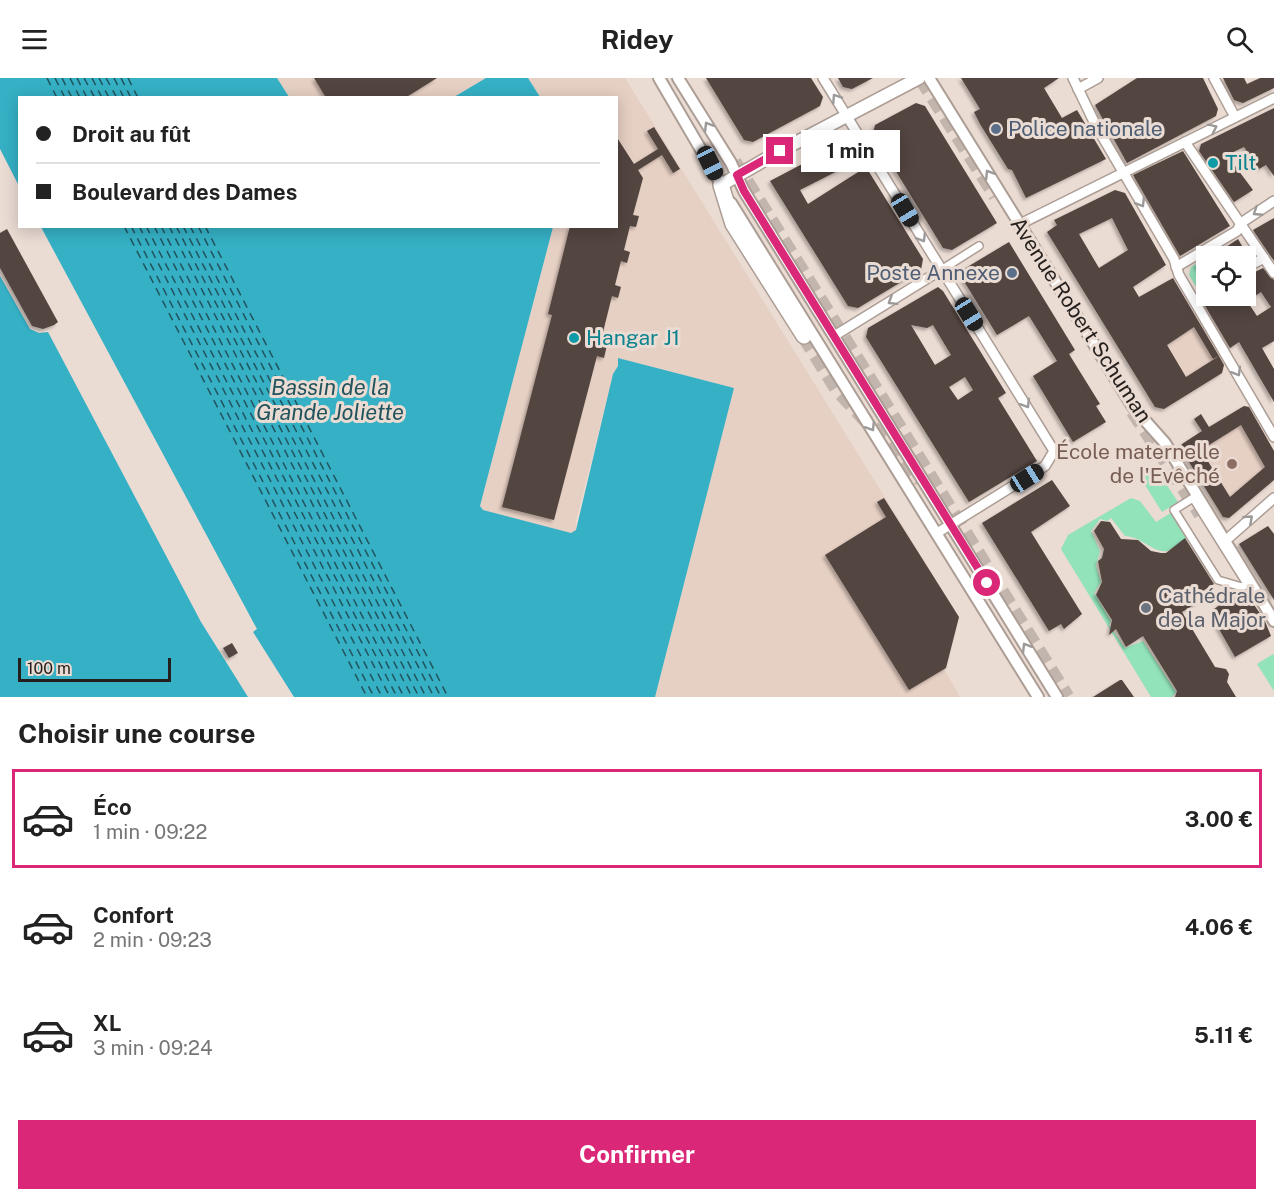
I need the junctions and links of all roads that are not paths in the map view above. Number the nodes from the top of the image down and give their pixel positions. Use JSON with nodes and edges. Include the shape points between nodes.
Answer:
{"nodes":[{"id":1,"x":659,"y":78,"type":"edge"},
{"id":2,"x":678,"y":78,"type":"edge"},
{"id":3,"x":824,"y":78,"type":"edge"},
{"id":4,"x":919,"y":78,"type":"edge"},
{"id":5,"x":929,"y":78,"type":"edge"},
{"id":6,"x":1073,"y":78,"type":"edge"},
{"id":7,"x":1098,"y":78,"type":"edge"},
{"id":8,"x":1214,"y":78,"type":"edge"},
{"id":9,"x":1078,"y":89,"type":"junction"},
{"id":10,"x":1274,"y":98,"type":"edge"},
{"id":11,"x":848,"y":117,"type":"junction"},
{"id":12,"x":1235,"y":117,"type":"junction"},
{"id":13,"x":1185,"y":142,"type":"junction"},
{"id":14,"x":1122,"y":172,"type":"junction"},
{"id":15,"x":737,"y":175,"type":"junction"},
{"id":16,"x":721,"y":185,"type":"junction"},
{"id":17,"x":1274,"y":201,"type":"edge"},
{"id":18,"x":1241,"y":223,"type":"junction"},
{"id":19,"x":1020,"y":224,"type":"junction"},
{"id":20,"x":979,"y":246,"type":"dead end"},
{"id":21,"x":1264,"y":258,"type":"junction"},
{"id":22,"x":1256,"y":262,"type":"edge"},
{"id":23,"x":1176,"y":267,"type":"junction"},
{"id":24,"x":941,"y":270,"type":"junction"},
{"id":25,"x":1274,"y":273,"type":"edge"},
{"id":26,"x":804,"y":336,"type":"tunnel mouth"},
{"id":27,"x":834,"y":336,"type":"junction"},
{"id":28,"x":1274,"y":437,"type":"edge"},
{"id":29,"x":1193,"y":498,"type":"joint"},
{"id":30,"x":1274,"y":498,"type":"edge"},
{"id":31,"x":950,"y":525,"type":"junction"},
{"id":32,"x":938,"y":533,"type":"junction"},
{"id":33,"x":1225,"y":541,"type":"junction"},
{"id":34,"x":1274,"y":621,"type":"edge"},
{"id":35,"x":1038,"y":697,"type":"edge"},
{"id":36,"x":1057,"y":697,"type":"edge"}],
"edges":[{"from":1,"to":16,"type":"street"},
{"from":15,"to":2,"type":"street","one_way":true},
{"from":11,"to":3,"type":"street","one_way":true},
{"from":4,"to":11,"type":"main road"},
{"from":19,"to":5,"type":"street","name":"Avenue Robert Schuman","one_way":true},
{"from":6,"to":9,"type":"street"},
{"from":7,"to":9,"type":"street"},
{"from":8,"to":12,"type":"street"},
{"from":9,"to":14,"type":"street"},
{"from":10,"to":12,"type":"street"},
{"from":11,"to":15,"type":"main road"},
{"from":11,"to":24,"type":"street","one_way":true},
{"from":13,"to":12,"type":"street","one_way":true},
{"from":13,"to":14,"type":"street"},
{"from":13,"to":18,"type":"street"},
{"from":14,"to":19,"type":"street"},
{"from":14,"to":23,"type":"street","one_way":true},
{"from":15,"to":16,"type":"main road"},
{"from":15,"to":27,"type":"street"},
{"from":16,"to":26,"type":"highway","via":[[734,224]]},
{"from":16,"to":32,"type":"street","one_way":true},
{"from":17,"to":18,"type":"street","one_way":true},
{"from":18,"to":21,"type":"street"},
{"from":18,"to":23,"type":"street","via":[[1238,231]]},
{"from":19,"to":33,"type":"street","name":"Avenue Robert Schuman","via":[[1133,407],[1165,443]]},
{"from":20,"to":24,"type":"street"},
{"from":21,"to":22,"type":"street"},
{"from":21,"to":25,"type":"street"},
{"from":23,"to":28,"type":"street","one_way":true},
{"from":24,"to":27,"type":"street","one_way":true},
{"from":24,"to":31,"type":"street","one_way":true,"via":[[1054,454],[1045,466]]},
{"from":27,"to":31,"type":"street"},
{"from":29,"to":29,"type":"street","via":[[1247,584],[1242,587],[1218,580],[1174,510]]},
{"from":33,"to":30,"type":"street","one_way":true},
{"from":31,"to":32,"type":"street"},
{"from":36,"to":31,"type":"street","one_way":true},
{"from":32,"to":35,"type":"street"},
{"from":33,"to":34,"type":"street","name":"Avenue Robert Schuman"}]}
